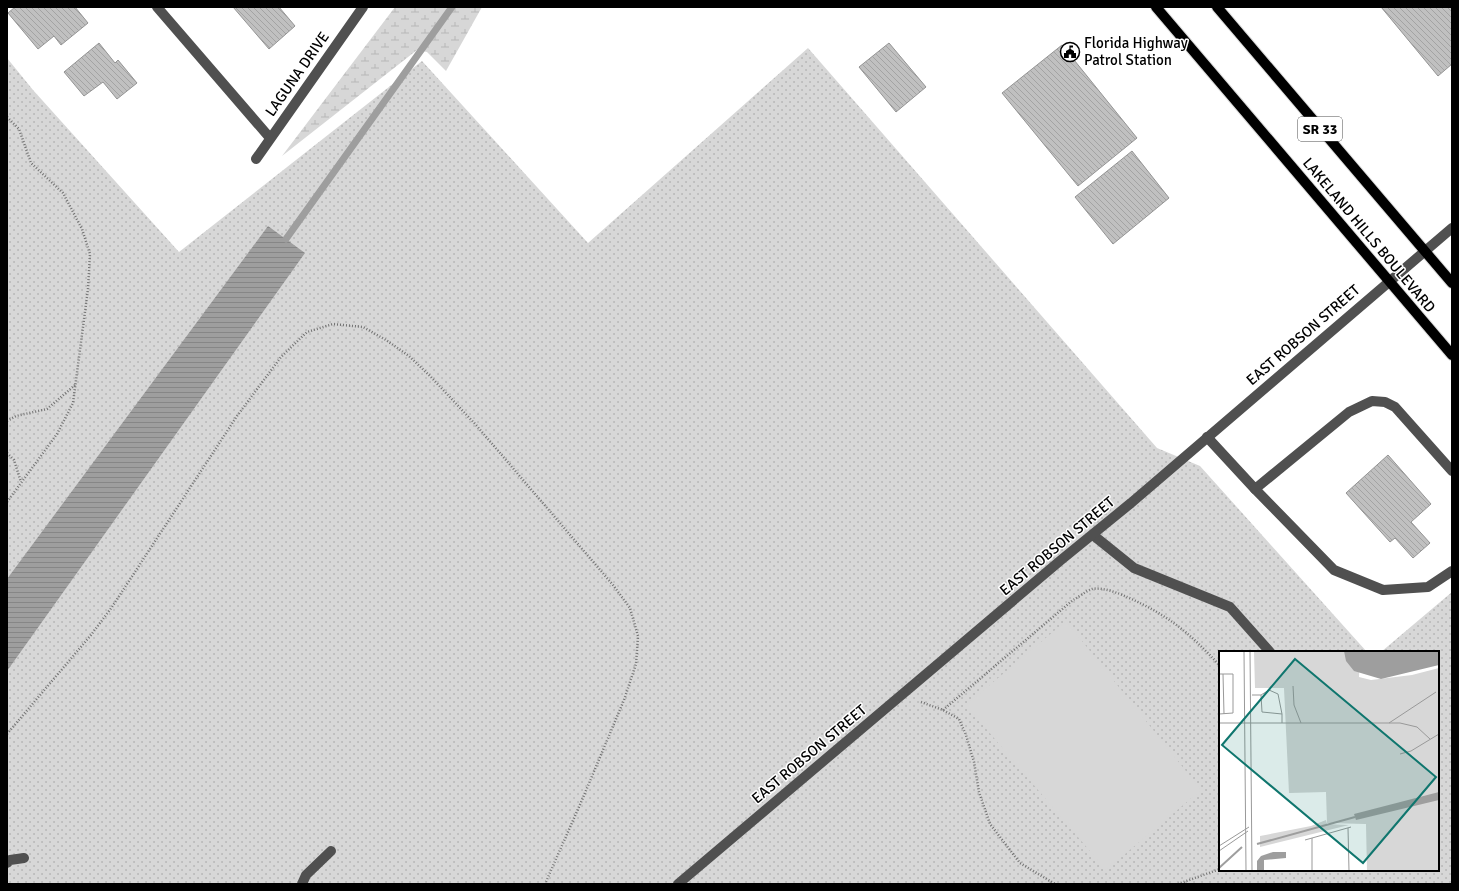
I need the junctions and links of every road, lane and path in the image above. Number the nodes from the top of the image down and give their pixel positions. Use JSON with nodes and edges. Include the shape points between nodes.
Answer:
{"nodes":[{"id":1,"x":157,"y":7,"type":"edge"},
{"id":2,"x":363,"y":7,"type":"edge"},
{"id":3,"x":1156,"y":7,"type":"edge"},
{"id":4,"x":1217,"y":7,"type":"edge"},
{"id":5,"x":7,"y":117,"type":"edge"},
{"id":6,"x":270,"y":138,"type":"junction"},
{"id":7,"x":256,"y":159,"type":"dead end"},
{"id":8,"x":1452,"y":228,"type":"edge"},
{"id":9,"x":1424,"y":251,"type":"junction"},
{"id":10,"x":1388,"y":282,"type":"junction"},
{"id":11,"x":1452,"y":283,"type":"edge"},
{"id":12,"x":1452,"y":355,"type":"edge"},
{"id":13,"x":75,"y":385,"type":"junction"},
{"id":14,"x":7,"y":421,"type":"edge"},
{"id":15,"x":1207,"y":437,"type":"junction"},
{"id":16,"x":7,"y":453,"type":"edge"},
{"id":17,"x":1452,"y":471,"type":"edge"},
{"id":18,"x":21,"y":483,"type":"junction"},
{"id":19,"x":1255,"y":489,"type":"junction"},
{"id":20,"x":7,"y":502,"type":"edge"},
{"id":21,"x":1093,"y":535,"type":"junction"},
{"id":22,"x":1452,"y":571,"type":"edge"},
{"id":23,"x":1269,"y":651,"type":"edge"},
{"id":24,"x":1219,"y":665,"type":"edge"},
{"id":25,"x":901,"y":696,"type":"junction"},
{"id":26,"x":943,"y":710,"type":"junction"},
{"id":27,"x":7,"y":734,"type":"edge"},
{"id":28,"x":331,"y":851,"type":"dead end"},
{"id":29,"x":24,"y":858,"type":"dead end"},
{"id":30,"x":7,"y":863,"type":"edge"},
{"id":31,"x":1219,"y":869,"type":"edge"},
{"id":32,"x":302,"y":884,"type":"edge"},
{"id":33,"x":545,"y":884,"type":"edge"},
{"id":34,"x":678,"y":884,"type":"edge"},
{"id":35,"x":1055,"y":884,"type":"edge"},
{"id":36,"x":1178,"y":884,"type":"edge"}],
"edges":[{"from":1,"to":6,"type":"street"},
{"from":2,"to":6,"type":"street","name":"LAGUNA DRIVE"},
{"from":3,"to":10,"type":"main road","name":"LAKELAND HILLS BOULEVARD","number":"SR 33"},
{"from":4,"to":9,"type":"main road","name":"LAKELAND HILLS BOULEVARD","number":"SR 33"},
{"from":5,"to":13,"type":"path","via":[[19,129],[31,163],[63,193],[82,229],[90,254]]},
{"from":6,"to":7,"type":"street","name":"LAGUNA DRIVE"},
{"from":8,"to":9,"type":"street","name":"EAST ROBSON STREET"},
{"from":9,"to":10,"type":"street","name":"EAST ROBSON STREET"},
{"from":9,"to":11,"type":"main road","name":"LAKELAND HILLS BOULEVARD","number":"SR 33"},
{"from":10,"to":12,"type":"main road","name":"LAKELAND HILLS BOULEVARD","number":"SR 33"},
{"from":10,"to":15,"type":"street","name":"EAST ROBSON STREET"},
{"from":13,"to":14,"type":"path","via":[[47,409],[16,416]]},
{"from":13,"to":18,"type":"path","via":[[73,403],[57,434]]},
{"from":15,"to":19,"type":"street"},
{"from":15,"to":21,"type":"street","name":"EAST ROBSON STREET"},
{"from":16,"to":18,"type":"path","via":[[14,460]]},
{"from":17,"to":19,"type":"street","via":[[1395,407],[1385,402],[1372,401],[1349,412]]},
{"from":18,"to":20,"type":"path"},
{"from":19,"to":22,"type":"street","via":[[1334,570],[1383,590],[1428,587]]},
{"from":21,"to":23,"type":"street","via":[[1134,568],[1230,607]]},
{"from":21,"to":25,"type":"street","name":"EAST ROBSON STREET"},
{"from":24,"to":26,"type":"path","via":[[1172,620],[1114,592],[1092,589],[1073,600]]},
{"from":25,"to":26,"type":"path"},
{"from":25,"to":34,"type":"street","name":"EAST ROBSON STREET"},
{"from":26,"to":35,"type":"path","via":[[959,719],[966,735],[979,792],[990,824],[1020,863]]},
{"from":27,"to":33,"type":"path","via":[[91,635],[143,561],[237,416],[282,357],[307,332],[333,324],[363,327],[408,356],[431,377],[551,511],[614,585],[630,608],[638,636],[636,664],[624,700]]},
{"from":28,"to":32,"type":"street","via":[[306,875]]},
{"from":29,"to":30,"type":"street","via":[[10,860]]},
{"from":31,"to":36,"type":"path"}]}
